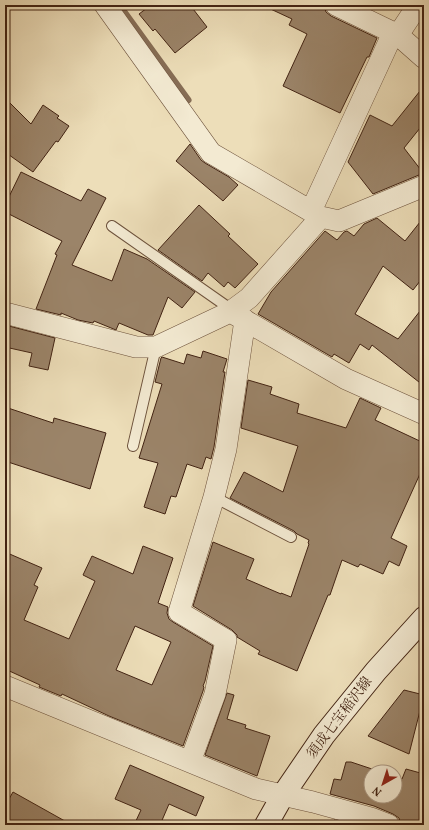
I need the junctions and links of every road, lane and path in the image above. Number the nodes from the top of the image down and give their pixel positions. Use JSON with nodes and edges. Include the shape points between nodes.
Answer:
{"nodes":[{"id":1,"x":105,"y":5,"type":"edge"},
{"id":2,"x":336,"y":5,"type":"edge"},
{"id":3,"x":418,"y":5,"type":"edge"},
{"id":4,"x":396,"y":34,"type":"junction"},
{"id":5,"x":424,"y":58,"type":"edge"},
{"id":6,"x":424,"y":186,"type":"edge"},
{"id":7,"x":316,"y":214,"type":"junction"},
{"id":8,"x":112,"y":226,"type":"dead end"},
{"id":9,"x":5,"y":313,"type":"edge"},
{"id":10,"x":235,"y":314,"type":"junction"},
{"id":11,"x":156,"y":348,"type":"junction"},
{"id":12,"x":424,"y":414,"type":"edge"},
{"id":13,"x":133,"y":446,"type":"dead end"},
{"id":14,"x":214,"y":497,"type":"junction"},
{"id":15,"x":291,"y":537,"type":"dead end"},
{"id":16,"x":424,"y":618,"type":"edge"},
{"id":17,"x":5,"y":686,"type":"edge"},
{"id":18,"x":190,"y":762,"type":"junction"},
{"id":19,"x":283,"y":795,"type":"junction"},
{"id":20,"x":266,"y":825,"type":"edge"},
{"id":21,"x":389,"y":825,"type":"edge"}],
"edges":[{"from":1,"to":7,"type":"street","via":[[211,153]]},
{"from":2,"to":4,"type":"street"},
{"from":3,"to":4,"type":"street"},
{"from":4,"to":5,"type":"street"},
{"from":4,"to":7,"type":"street"},
{"from":6,"to":7,"type":"street","via":[[339,221]]},
{"from":7,"to":10,"type":"street"},
{"from":8,"to":10,"type":"lane"},
{"from":9,"to":11,"type":"street","via":[[136,347]]},
{"from":10,"to":11,"type":"street"},
{"from":10,"to":12,"type":"street","via":[[346,378]]},
{"from":10,"to":14,"type":"street","via":[[226,449]]},
{"from":11,"to":13,"type":"lane"},
{"from":14,"to":15,"type":"lane"},
{"from":14,"to":18,"type":"street","via":[[178,612],[226,640],[215,694]]},
{"from":16,"to":19,"type":"main road","name":"須成七宝稲沢線","via":[[376,671],[324,735]]},
{"from":17,"to":18,"type":"street"},
{"from":18,"to":19,"type":"street","via":[[256,789]]},
{"from":19,"to":20,"type":"main road","name":"須成七宝稲沢線"},
{"from":19,"to":21,"type":"street"}]}
